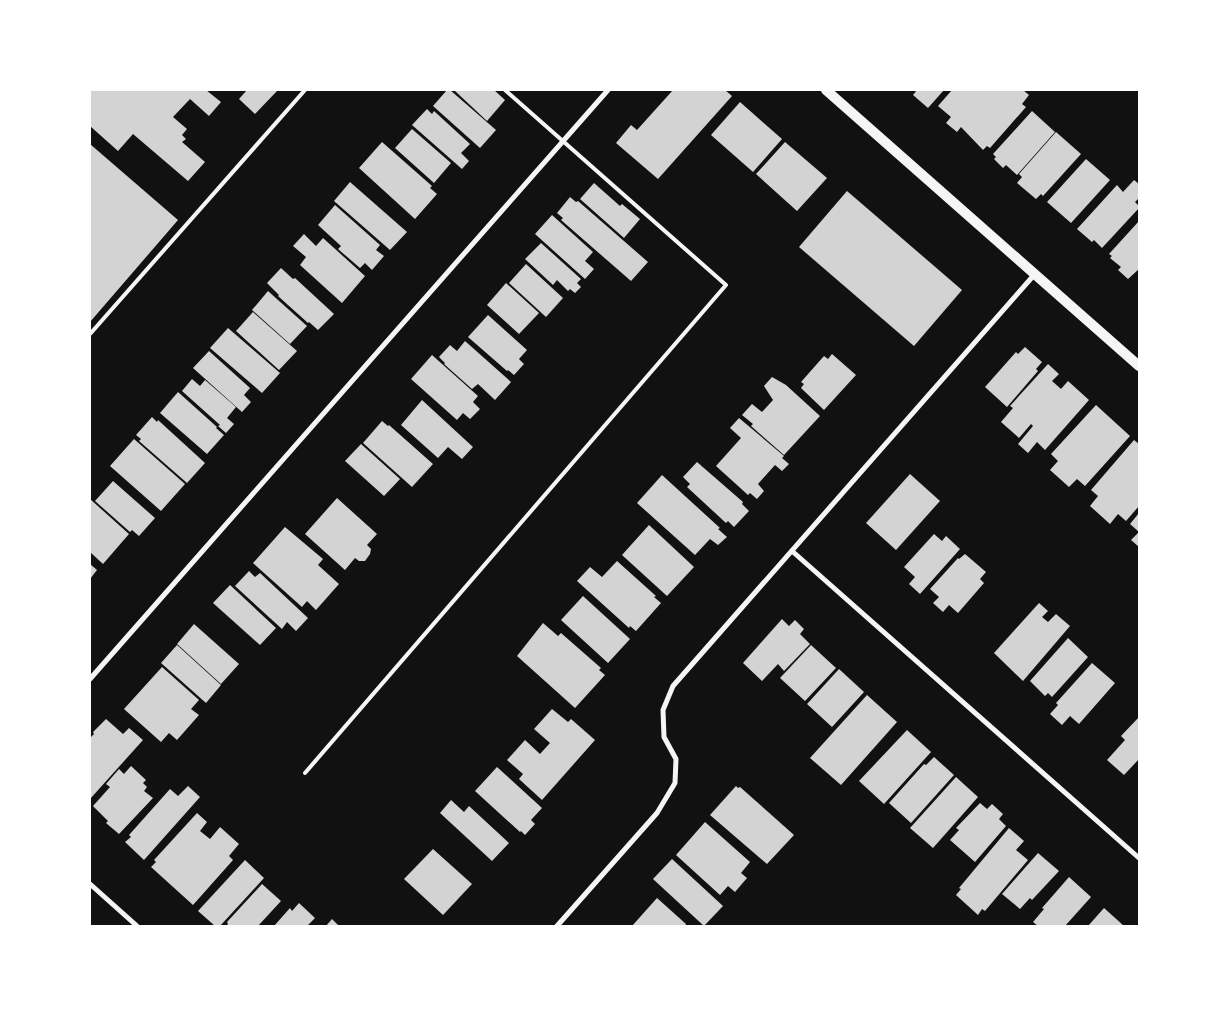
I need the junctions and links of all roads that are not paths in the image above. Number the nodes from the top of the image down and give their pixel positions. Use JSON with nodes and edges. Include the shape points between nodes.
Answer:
{"nodes":[{"id":1,"x":305,"y":90,"type":"edge"},
{"id":2,"x":505,"y":90,"type":"edge"},
{"id":3,"x":608,"y":90,"type":"edge"},
{"id":4,"x":826,"y":90,"type":"edge"},
{"id":5,"x":562,"y":141,"type":"junction"},
{"id":6,"x":1034,"y":275,"type":"junction"},
{"id":7,"x":90,"y":334,"type":"edge"},
{"id":8,"x":1139,"y":366,"type":"edge"},
{"id":9,"x":792,"y":551,"type":"junction"},
{"id":10,"x":90,"y":679,"type":"edge"},
{"id":11,"x":305,"y":773,"type":"dead end"},
{"id":12,"x":1139,"y":858,"type":"edge"},
{"id":13,"x":90,"y":884,"type":"edge"},
{"id":14,"x":137,"y":926,"type":"edge"},
{"id":15,"x":557,"y":926,"type":"edge"}],
"edges":[{"from":1,"to":7,"type":"lane"},
{"from":2,"to":5,"type":"lane"},
{"from":3,"to":5,"type":"street"},
{"from":4,"to":6,"type":"main road"},
{"from":5,"to":10,"type":"street"},
{"from":5,"to":11,"type":"lane","via":[[726,285]]},
{"from":6,"to":8,"type":"main road"},
{"from":6,"to":9,"type":"street"},
{"from":9,"to":12,"type":"street"},
{"from":9,"to":15,"type":"street","via":[[673,686],[663,710],[664,736],[676,759],[675,783],[657,813]]},
{"from":13,"to":14,"type":"street"}]}
